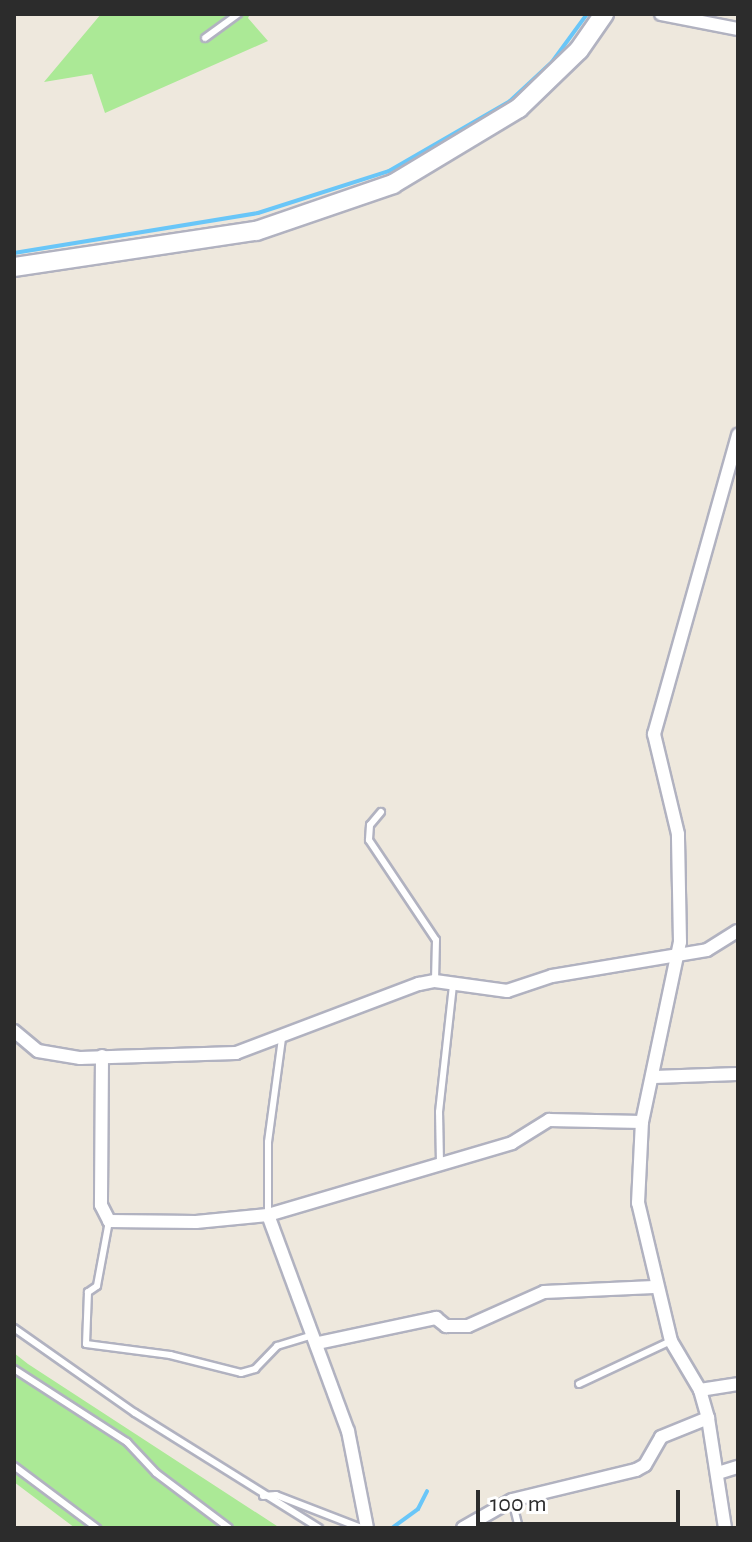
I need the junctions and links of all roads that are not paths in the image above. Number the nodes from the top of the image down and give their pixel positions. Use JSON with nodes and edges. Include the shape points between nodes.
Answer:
{"nodes":[{"id":1,"x":238,"y":14,"type":"edge"},
{"id":2,"x":604,"y":14,"type":"edge"},
{"id":3,"x":661,"y":14,"type":"edge"},
{"id":4,"x":738,"y":29,"type":"edge"},
{"id":5,"x":205,"y":38,"type":"dead end"},
{"id":6,"x":14,"y":267,"type":"edge"},
{"id":7,"x":738,"y":435,"type":"edge"},
{"id":8,"x":381,"y":812,"type":"dead end"},
{"id":9,"x":738,"y":931,"type":"edge"},
{"id":10,"x":678,"y":956,"type":"junction"},
{"id":11,"x":435,"y":981,"type":"junction"},
{"id":12,"x":453,"y":985,"type":"junction"},
{"id":13,"x":14,"y":1031,"type":"edge"},
{"id":14,"x":282,"y":1039,"type":"junction"},
{"id":15,"x":102,"y":1056,"type":"junction"},
{"id":16,"x":738,"y":1074,"type":"edge"},
{"id":17,"x":653,"y":1077,"type":"junction"},
{"id":18,"x":642,"y":1122,"type":"junction"},
{"id":19,"x":440,"y":1167,"type":"junction"},
{"id":20,"x":268,"y":1215,"type":"junction"},
{"id":21,"x":109,"y":1221,"type":"junction"},
{"id":22,"x":654,"y":1287,"type":"junction"},
{"id":23,"x":14,"y":1328,"type":"edge"},
{"id":24,"x":316,"y":1339,"type":"junction"},
{"id":25,"x":671,"y":1341,"type":"junction"},
{"id":26,"x":14,"y":1369,"type":"edge"},
{"id":27,"x":579,"y":1384,"type":"dead end"},
{"id":28,"x":738,"y":1384,"type":"edge"},
{"id":29,"x":700,"y":1390,"type":"junction"},
{"id":30,"x":708,"y":1418,"type":"junction"},
{"id":31,"x":14,"y":1466,"type":"edge"},
{"id":32,"x":738,"y":1467,"type":"edge"},
{"id":33,"x":718,"y":1473,"type":"junction"},
{"id":34,"x":263,"y":1496,"type":"junction"},
{"id":35,"x":512,"y":1500,"type":"junction"},
{"id":36,"x":97,"y":1528,"type":"edge"},
{"id":37,"x":229,"y":1528,"type":"edge"},
{"id":38,"x":319,"y":1528,"type":"edge"},
{"id":39,"x":364,"y":1528,"type":"edge"},
{"id":40,"x":463,"y":1528,"type":"edge"},
{"id":41,"x":519,"y":1528,"type":"edge"},
{"id":42,"x":725,"y":1528,"type":"edge"}],
"edges":[{"from":1,"to":5,"type":"lane"},
{"from":2,"to":6,"type":"street","via":[[579,50],[519,108],[393,184],[256,231]]},
{"from":3,"to":4,"type":"street"},
{"from":7,"to":10,"type":"street","via":[[654,734],[678,834]]},
{"from":8,"to":11,"type":"lane","via":[[368,836],[436,940]]},
{"from":9,"to":10,"type":"street","via":[[707,950]]},
{"from":10,"to":12,"type":"street","via":[[552,976],[507,991]]},
{"from":10,"to":17,"type":"street"},
{"from":11,"to":12,"type":"street"},
{"from":11,"to":14,"type":"street"},
{"from":12,"to":19,"type":"lane","via":[[439,1112]]},
{"from":13,"to":15,"type":"street","via":[[38,1051]]},
{"from":14,"to":15,"type":"street","via":[[236,1053]]},
{"from":14,"to":20,"type":"lane","via":[[268,1142]]},
{"from":15,"to":21,"type":"street","via":[[101,1205]]},
{"from":16,"to":17,"type":"street"},
{"from":17,"to":18,"type":"street"},
{"from":18,"to":19,"type":"street","via":[[549,1120],[512,1143]]},
{"from":18,"to":22,"type":"street","via":[[638,1203]]},
{"from":19,"to":20,"type":"street"},
{"from":20,"to":21,"type":"street","via":[[196,1222]]},
{"from":20,"to":24,"type":"street"},
{"from":21,"to":24,"type":"lane","via":[[97,1286],[88,1292],[86,1344],[170,1355],[241,1373],[255,1369],[277,1346]]},
{"from":22,"to":24,"type":"street","via":[[544,1292],[468,1326],[446,1326],[436,1318]]},
{"from":22,"to":25,"type":"street"},
{"from":23,"to":34,"type":"lane"},
{"from":24,"to":39,"type":"street","via":[[348,1431]]},
{"from":25,"to":27,"type":"lane"},
{"from":25,"to":29,"type":"street"},
{"from":26,"to":37,"type":"lane","via":[[127,1442],[156,1473]]},
{"from":28,"to":29,"type":"street"},
{"from":29,"to":30,"type":"street"},
{"from":30,"to":33,"type":"street"},
{"from":30,"to":35,"type":"street","via":[[661,1437],[645,1465],[636,1470]]},
{"from":31,"to":36,"type":"lane"},
{"from":32,"to":33,"type":"street"},
{"from":33,"to":42,"type":"street"},
{"from":34,"to":38,"type":"lane"},
{"from":34,"to":39,"type":"lane","via":[[276,1495]]},
{"from":35,"to":40,"type":"street"},
{"from":35,"to":41,"type":"lane"}]}
